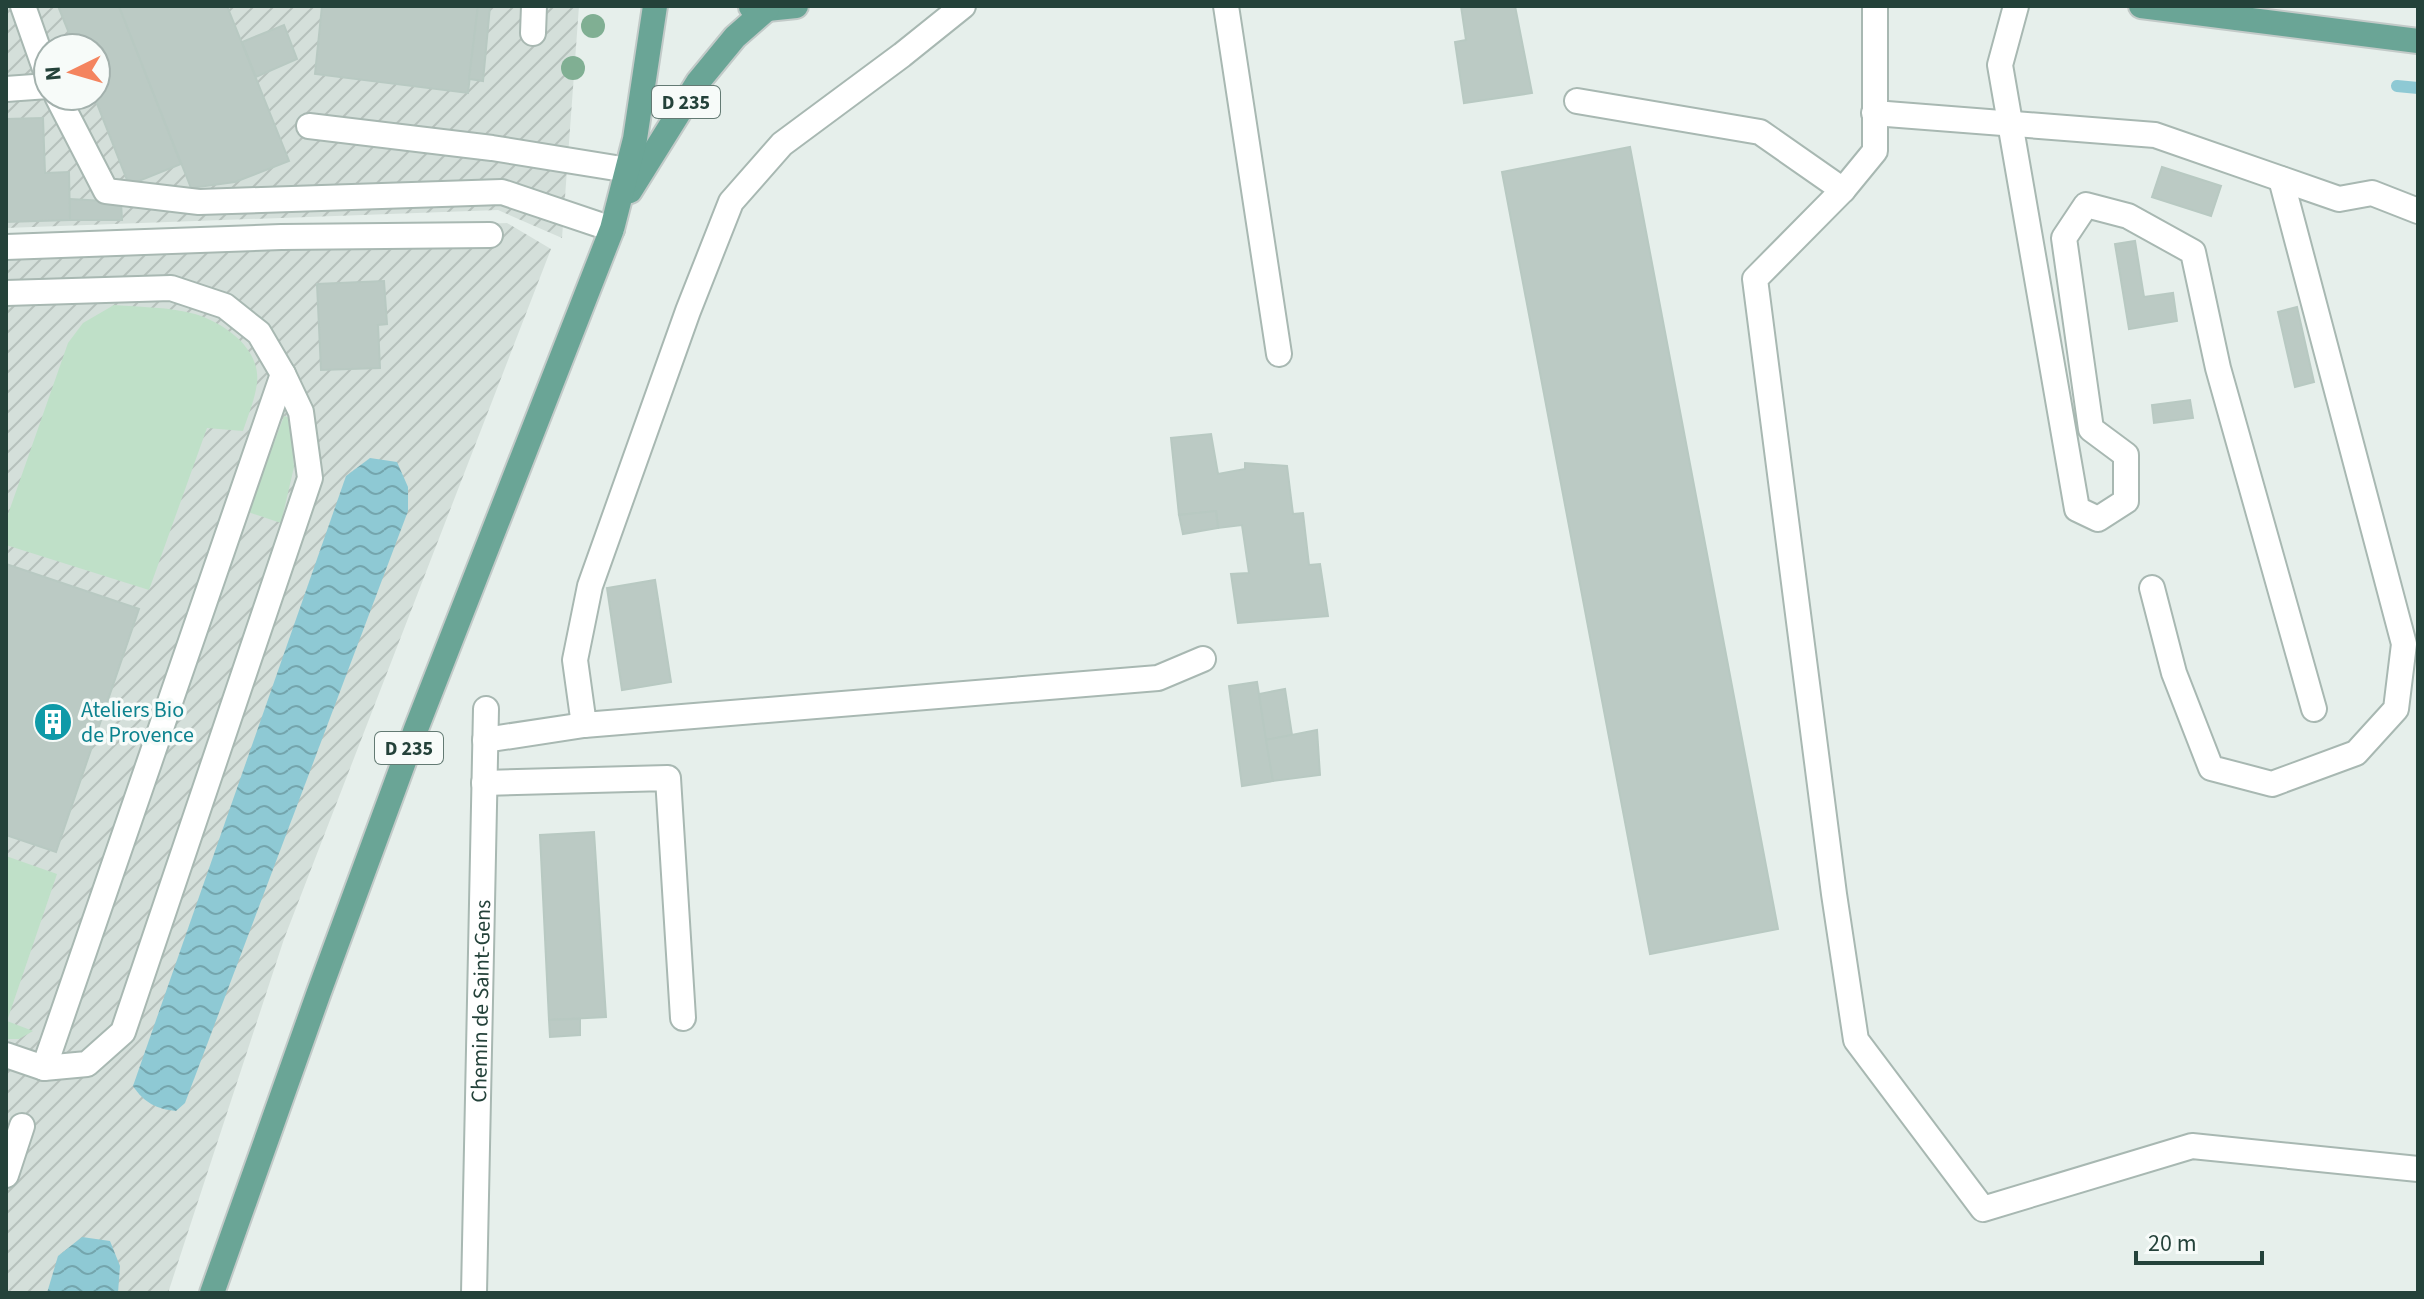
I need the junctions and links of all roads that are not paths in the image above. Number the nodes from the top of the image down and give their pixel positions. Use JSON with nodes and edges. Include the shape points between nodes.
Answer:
{"nodes":[{"id":1,"x":23,"y":6,"type":"edge"},
{"id":2,"x":534,"y":6,"type":"edge"},
{"id":3,"x":655,"y":6,"type":"edge"},
{"id":4,"x":796,"y":6,"type":"edge"},
{"id":5,"x":963,"y":6,"type":"edge"},
{"id":6,"x":1226,"y":6,"type":"edge"},
{"id":7,"x":1875,"y":6,"type":"edge"},
{"id":8,"x":2016,"y":6,"type":"edge"},
{"id":9,"x":2141,"y":6,"type":"edge"},
{"id":10,"x":756,"y":8,"type":"edge"},
{"id":11,"x":32,"y":32,"type":"edge"},
{"id":12,"x":533,"y":33,"type":"dead end"},
{"id":13,"x":2418,"y":41,"type":"edge"},
{"id":14,"x":32,"y":87,"type":"edge"},
{"id":15,"x":6,"y":89,"type":"edge"},
{"id":16,"x":1577,"y":101,"type":"dead end"},
{"id":17,"x":65,"y":112,"type":"edge"},
{"id":18,"x":1874,"y":113,"type":"junction"},
{"id":19,"x":2011,"y":124,"type":"junction"},
{"id":20,"x":309,"y":126,"type":"dead end"},
{"id":21,"x":628,"y":170,"type":"junction"},
{"id":22,"x":2281,"y":179,"type":"junction"},
{"id":23,"x":1843,"y":190,"type":"junction"},
{"id":24,"x":2418,"y":211,"type":"edge"},
{"id":25,"x":616,"y":218,"type":"junction"},
{"id":26,"x":490,"y":235,"type":"dead end"},
{"id":27,"x":6,"y":247,"type":"edge"},
{"id":28,"x":6,"y":293,"type":"edge"},
{"id":29,"x":1279,"y":354,"type":"dead end"},
{"id":30,"x":283,"y":374,"type":"junction"},
{"id":31,"x":2152,"y":588,"type":"dead end"},
{"id":32,"x":1203,"y":659,"type":"dead end"},
{"id":33,"x":486,"y":709,"type":"dead end"},
{"id":34,"x":2314,"y":709,"type":"dead end"},
{"id":35,"x":584,"y":725,"type":"junction"},
{"id":36,"x":485,"y":740,"type":"junction"},
{"id":37,"x":484,"y":783,"type":"junction"},
{"id":38,"x":683,"y":1018,"type":"dead end"},
{"id":39,"x":6,"y":1055,"type":"edge"},
{"id":40,"x":44,"y":1068,"type":"junction"},
{"id":41,"x":22,"y":1126,"type":"dead end"},
{"id":42,"x":2418,"y":1169,"type":"edge"},
{"id":43,"x":6,"y":1175,"type":"edge"},
{"id":44,"x":212,"y":1293,"type":"edge"},
{"id":45,"x":474,"y":1293,"type":"edge"}],
"edges":[{"from":1,"to":11,"type":"street"},
{"from":2,"to":12,"type":"street"},
{"from":3,"to":21,"type":"main road","number":"D 235"},
{"from":4,"to":10,"type":"main road"},
{"from":5,"to":35,"type":"street","via":[[782,144],[731,202],[590,586],[575,660]]},
{"from":6,"to":29,"type":"street"},
{"from":7,"to":18,"type":"street"},
{"from":8,"to":19,"type":"street","via":[[2000,65]]},
{"from":9,"to":13,"type":"main road"},
{"from":10,"to":25,"type":"main road","number":"D 235","via":[[698,82]]},
{"from":14,"to":15,"type":"street"},
{"from":16,"to":23,"type":"street","via":[[1760,132]]},
{"from":17,"to":25,"type":"street","via":[[106,191],[199,202],[502,192]]},
{"from":18,"to":19,"type":"street"},
{"from":18,"to":23,"type":"street","via":[[1875,151]]},
{"from":19,"to":22,"type":"street","via":[[2155,135]]},
{"from":19,"to":34,"type":"street","via":[[2077,509],[2098,519],[2126,501],[2126,455],[2091,429],[2064,238],[2086,205],[2128,216],[2193,252],[2218,368]]},
{"from":20,"to":21,"type":"street"},
{"from":21,"to":25,"type":"main road","number":"D 235"},
{"from":22,"to":24,"type":"street","via":[[2339,199],[2372,193]]},
{"from":22,"to":31,"type":"street","via":[[2404,644],[2396,709],[2356,753],[2272,784],[2211,768],[2174,673]]},
{"from":23,"to":42,"type":"street","via":[[1755,279],[1856,1040],[1983,1209],[2192,1146]]},
{"from":25,"to":44,"type":"main road","number":"D 235","via":[[416,729]]},
{"from":26,"to":27,"type":"street"},
{"from":28,"to":30,"type":"street","via":[[171,288],[225,306],[259,333]]},
{"from":30,"to":40,"type":"street"},
{"from":30,"to":40,"type":"street","via":[[301,412],[310,478],[123,1032],[87,1064]]},
{"from":32,"to":35,"type":"street","via":[[1158,678]]},
{"from":33,"to":36,"type":"street","name":"Chemin de Saint-Gens"},
{"from":35,"to":36,"type":"street"},
{"from":36,"to":37,"type":"street","name":"Chemin de Saint-Gens"},
{"from":37,"to":38,"type":"street","via":[[668,778]]},
{"from":37,"to":45,"type":"street","name":"Chemin de Saint-Gens"},
{"from":39,"to":40,"type":"street"},
{"from":41,"to":43,"type":"street"}]}
